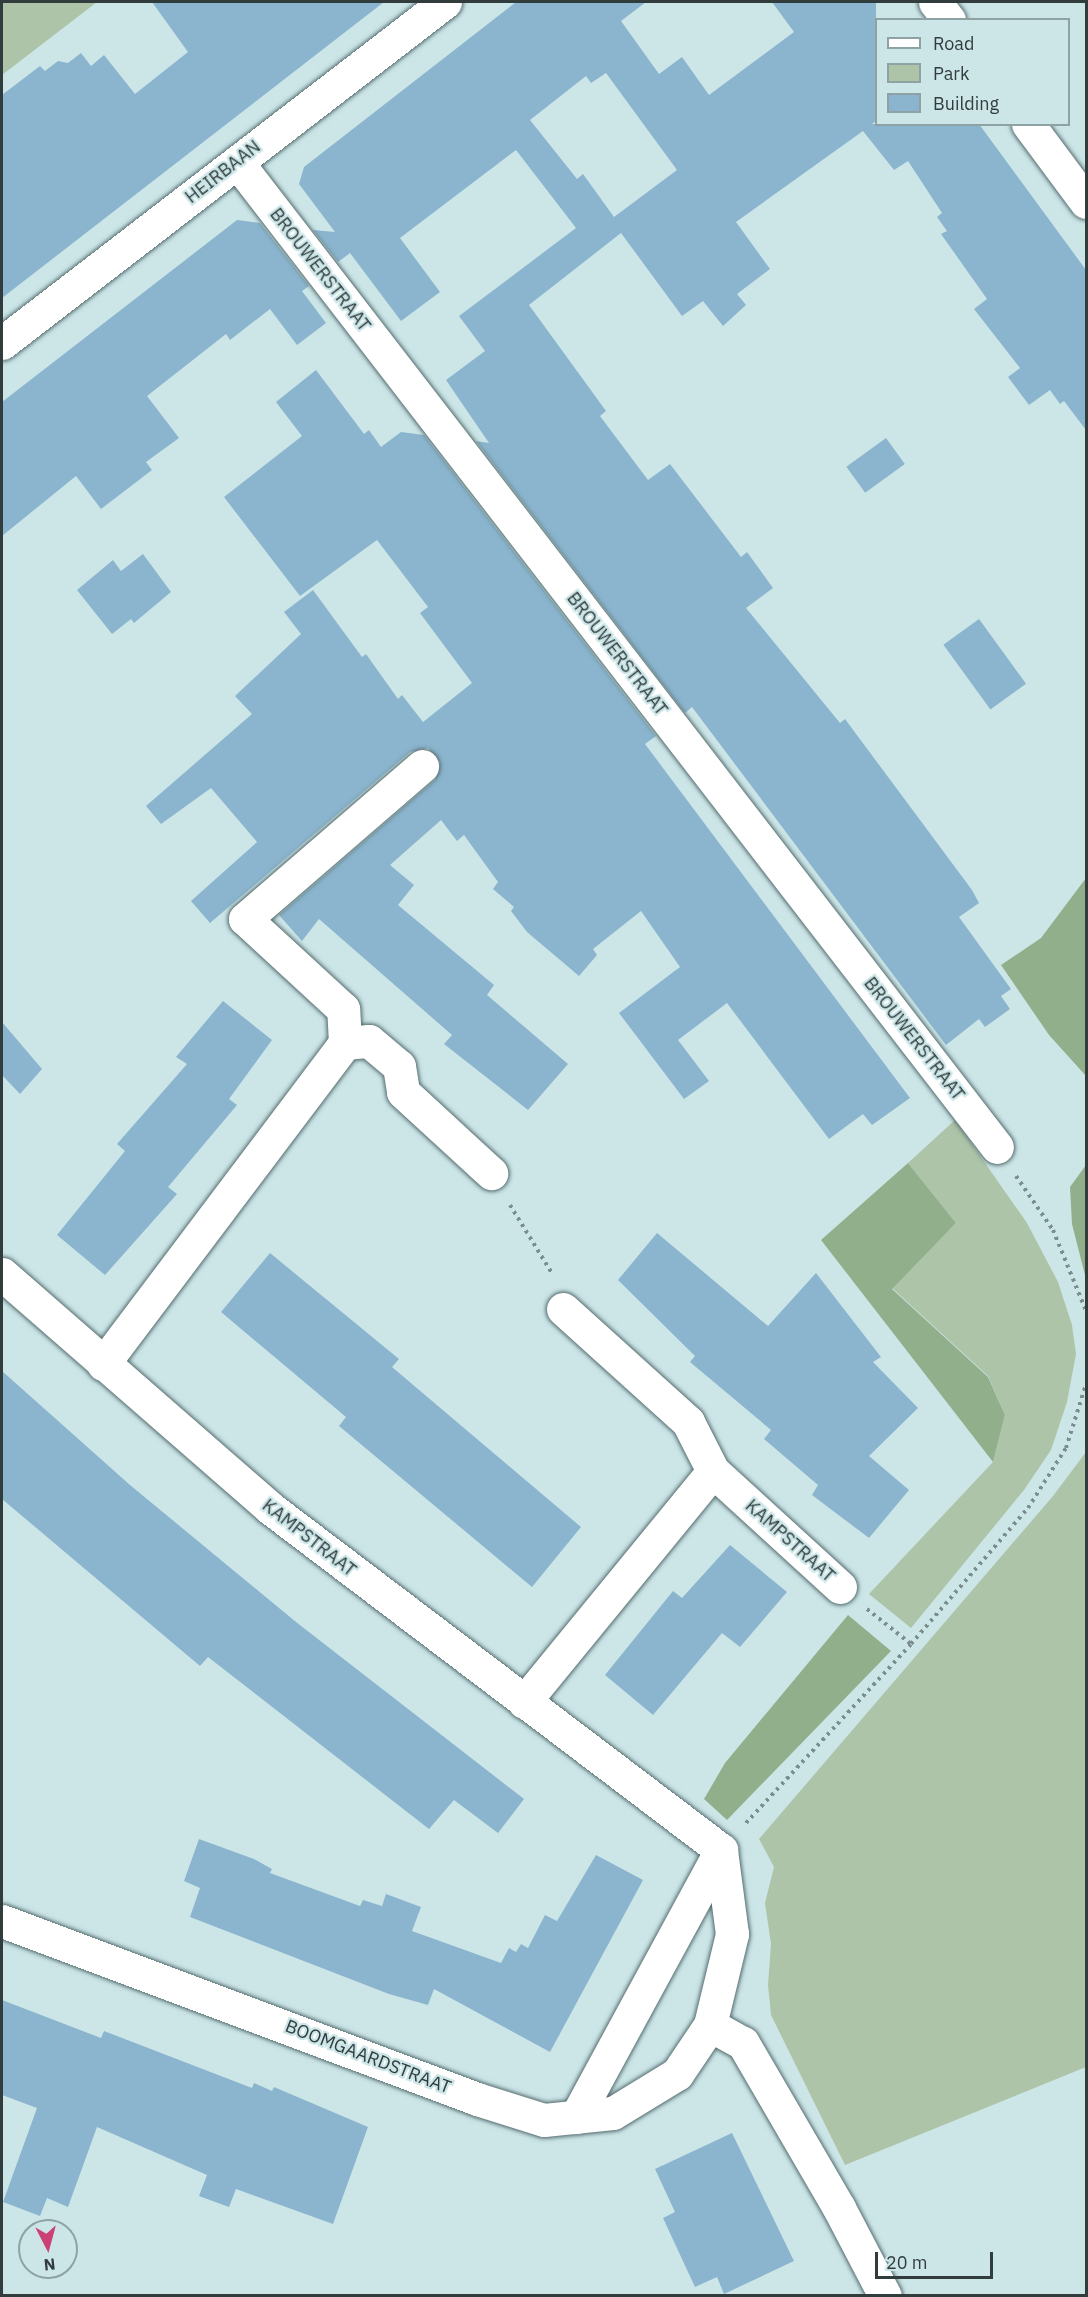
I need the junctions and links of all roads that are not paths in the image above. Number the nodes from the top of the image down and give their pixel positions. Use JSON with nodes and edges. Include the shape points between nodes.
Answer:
{"nodes":[{"id":1,"x":445,"y":2,"type":"edge"},
{"id":2,"x":935,"y":2,"type":"edge"},
{"id":3,"x":947,"y":18,"type":"edge"},
{"id":4,"x":1029,"y":126,"type":"edge"},
{"id":5,"x":237,"y":162,"type":"junction"},
{"id":6,"x":1086,"y":202,"type":"edge"},
{"id":7,"x":2,"y":343,"type":"edge"},
{"id":8,"x":422,"y":766,"type":"dead end"},
{"id":9,"x":345,"y":1043,"type":"junction"},
{"id":10,"x":997,"y":1147,"type":"road end"},
{"id":11,"x":491,"y":1173,"type":"road end"},
{"id":12,"x":2,"y":1274,"type":"edge"},
{"id":13,"x":563,"y":1309,"type":"road end"},
{"id":14,"x":103,"y":1364,"type":"junction"},
{"id":15,"x":713,"y":1471,"type":"junction"},
{"id":16,"x":840,"y":1587,"type":"road end"},
{"id":17,"x":524,"y":1702,"type":"junction"},
{"id":18,"x":721,"y":1850,"type":"junction"},
{"id":19,"x":2,"y":1921,"type":"edge"},
{"id":20,"x":710,"y":2025,"type":"junction"},
{"id":21,"x":576,"y":2117,"type":"junction"},
{"id":22,"x":885,"y":2295,"type":"edge"}],
"edges":[{"from":1,"to":5,"type":"street","name":"HEIRBAAN"},
{"from":2,"to":3,"type":"street"},
{"from":4,"to":6,"type":"street"},
{"from":5,"to":7,"type":"street","name":"HEIRBAAN"},
{"from":5,"to":10,"type":"street","name":"BROUWERSTRAAT"},
{"from":8,"to":9,"type":"street","via":[[245,919],[343,1009]]},
{"from":9,"to":11,"type":"street","via":[[369,1041],[399,1066],[403,1092]]},
{"from":9,"to":14,"type":"street"},
{"from":12,"to":14,"type":"street","name":"KAMPSTRAAT"},
{"from":13,"to":15,"type":"street","name":"KAMPSTRAAT","via":[[688,1422]]},
{"from":14,"to":17,"type":"street","name":"KAMPSTRAAT","via":[[270,1508]]},
{"from":15,"to":16,"type":"street","name":"KAMPSTRAAT"},
{"from":15,"to":17,"type":"street"},
{"from":17,"to":18,"type":"street","name":"KAMPSTRAAT"},
{"from":18,"to":20,"type":"street","name":"BOOMGAARDSTRAAT","via":[[732,1934]]},
{"from":18,"to":21,"type":"street"},
{"from":19,"to":21,"type":"street","name":"BOOMGAARDSTRAAT","via":[[477,2099],[544,2120]]},
{"from":20,"to":21,"type":"street","name":"BOOMGAARDSTRAAT","via":[[677,2074],[613,2113]]},
{"from":20,"to":22,"type":"street","via":[[743,2043]]}]}
